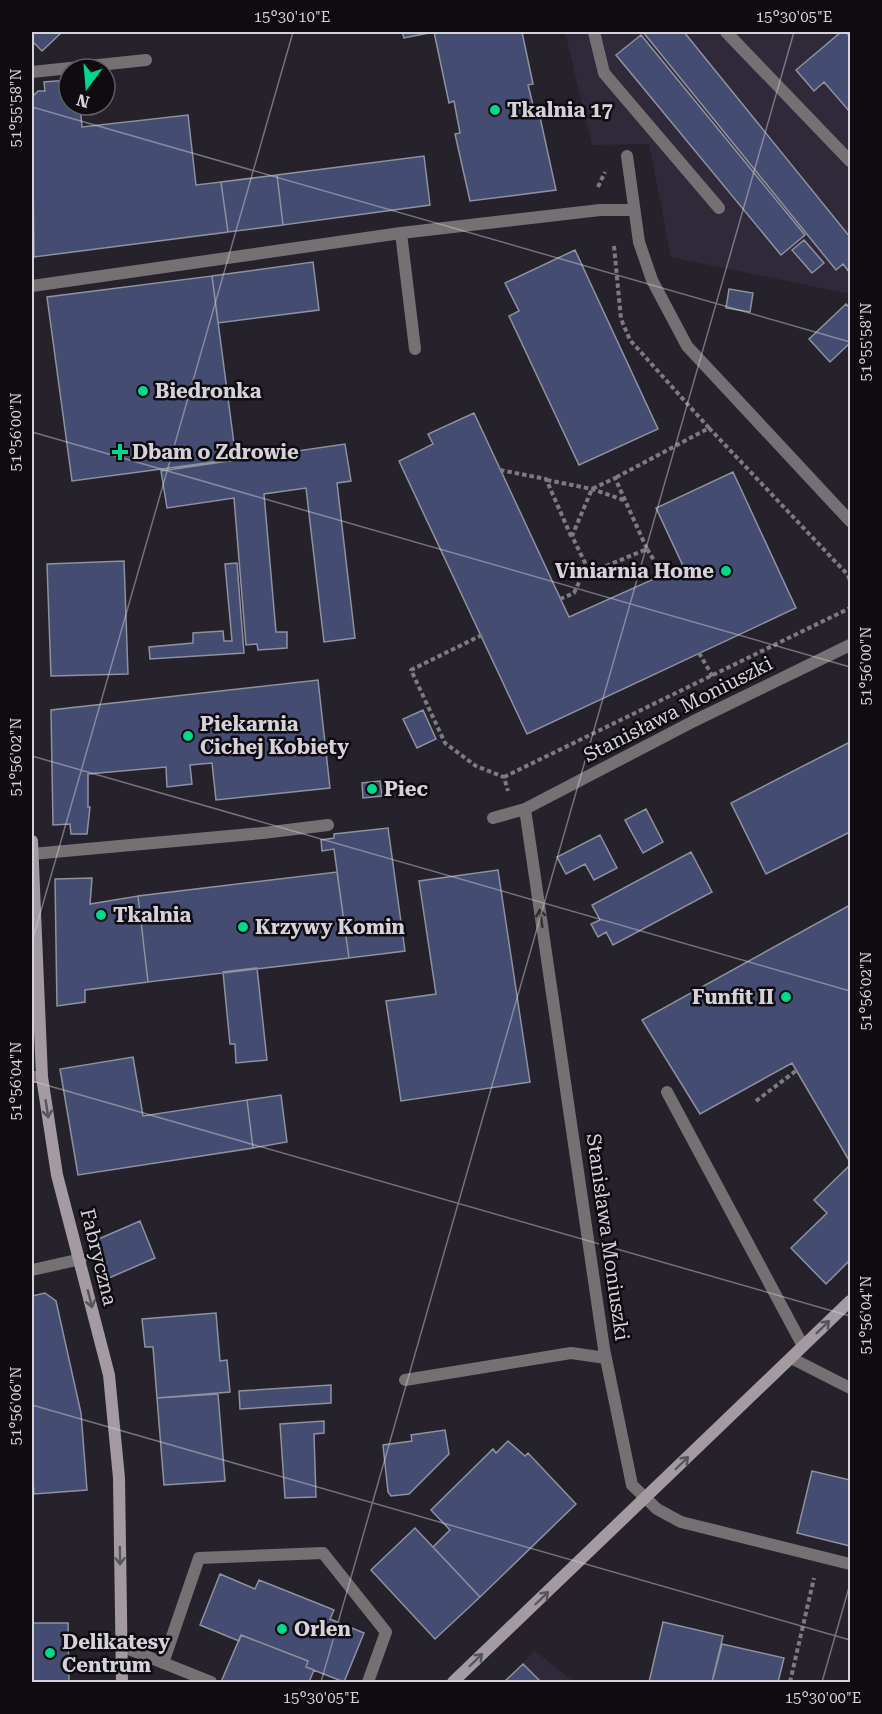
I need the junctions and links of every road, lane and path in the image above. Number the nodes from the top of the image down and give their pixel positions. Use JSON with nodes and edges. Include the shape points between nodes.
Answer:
{"nodes":[{"id":1,"x":594,"y":32,"type":"edge"},
{"id":2,"x":726,"y":32,"type":"edge"},
{"id":3,"x":146,"y":60,"type":"dead end"},
{"id":4,"x":32,"y":72,"type":"edge"},
{"id":5,"x":627,"y":156,"type":"dead end"},
{"id":6,"x":850,"y":161,"type":"edge"},
{"id":7,"x":719,"y":208,"type":"dead end"},
{"id":8,"x":633,"y":210,"type":"junction"},
{"id":9,"x":401,"y":233,"type":"junction"},
{"id":10,"x":614,"y":236,"type":"dead end"},
{"id":11,"x":32,"y":286,"type":"edge"},
{"id":12,"x":415,"y":349,"type":"dead end"},
{"id":13,"x":709,"y":428,"type":"junction"},
{"id":14,"x":500,"y":470,"type":"dead end"},
{"id":15,"x":615,"y":478,"type":"junction"},
{"id":16,"x":546,"y":479,"type":"junction"},
{"id":17,"x":592,"y":489,"type":"junction"},
{"id":18,"x":626,"y":501,"type":"junction"},
{"id":19,"x":850,"y":521,"type":"edge"},
{"id":20,"x":572,"y":536,"type":"junction"},
{"id":21,"x":647,"y":549,"type":"junction"},
{"id":22,"x":590,"y":573,"type":"junction"},
{"id":23,"x":663,"y":575,"type":"dead end"},
{"id":24,"x":850,"y":581,"type":"edge"},
{"id":25,"x":560,"y":599,"type":"dead end"},
{"id":26,"x":850,"y":608,"type":"edge"},
{"id":27,"x":850,"y":645,"type":"edge"},
{"id":28,"x":699,"y":653,"type":"dead end"},
{"id":29,"x":713,"y":677,"type":"junction"},
{"id":30,"x":504,"y":777,"type":"dead end"},
{"id":31,"x":525,"y":809,"type":"junction"},
{"id":32,"x":493,"y":818,"type":"dead end"},
{"id":33,"x":328,"y":825,"type":"dead end"},
{"id":34,"x":32,"y":841,"type":"edge"},
{"id":35,"x":32,"y":854,"type":"edge"},
{"id":36,"x":797,"y":1070,"type":"dead end"},
{"id":37,"x":37,"y":1077,"type":"edge"},
{"id":38,"x":667,"y":1092,"type":"dead end"},
{"id":39,"x":756,"y":1101,"type":"dead end"},
{"id":40,"x":81,"y":1259,"type":"junction"},
{"id":41,"x":32,"y":1270,"type":"edge"},
{"id":42,"x":850,"y":1301,"type":"edge"},
{"id":43,"x":803,"y":1346,"type":"junction"},
{"id":44,"x":606,"y":1358,"type":"junction"},
{"id":45,"x":792,"y":1358,"type":"junction"},
{"id":46,"x":405,"y":1380,"type":"dead end"},
{"id":47,"x":850,"y":1388,"type":"edge"},
{"id":48,"x":645,"y":1499,"type":"junction"},
{"id":49,"x":819,"y":1556,"type":"junction"},
{"id":50,"x":850,"y":1564,"type":"edge"},
{"id":51,"x":122,"y":1646,"type":"junction"},
{"id":52,"x":163,"y":1663,"type":"junction"},
{"id":53,"x":122,"y":1683,"type":"edge"},
{"id":54,"x":211,"y":1683,"type":"edge"},
{"id":55,"x":368,"y":1683,"type":"edge"},
{"id":56,"x":453,"y":1683,"type":"edge"},
{"id":57,"x":790,"y":1683,"type":"edge"}],
"edges":[{"from":1,"to":7,"type":"street","via":[[604,73]]},
{"from":2,"to":6,"type":"street"},
{"from":3,"to":4,"type":"street"},
{"from":5,"to":8,"type":"street"},
{"from":8,"to":9,"type":"street","via":[[600,210]]},
{"from":8,"to":19,"type":"street","via":[[652,280],[687,346]]},
{"from":9,"to":11,"type":"street"},
{"from":9,"to":12,"type":"street"},
{"from":10,"to":13,"type":"path","via":[[621,319],[630,340]]},
{"from":13,"to":15,"type":"path"},
{"from":13,"to":24,"type":"path"},
{"from":14,"to":16,"type":"path"},
{"from":15,"to":17,"type":"path"},
{"from":15,"to":18,"type":"path"},
{"from":16,"to":17,"type":"path"},
{"from":16,"to":20,"type":"path"},
{"from":17,"to":18,"type":"path"},
{"from":17,"to":20,"type":"path"},
{"from":18,"to":21,"type":"path"},
{"from":20,"to":22,"type":"path"},
{"from":21,"to":22,"type":"path"},
{"from":21,"to":23,"type":"path"},
{"from":22,"to":25,"type":"path","via":[[582,576],[574,593]]},
{"from":26,"to":29,"type":"path"},
{"from":27,"to":31,"type":"street","name":"Stanisława Moniuszki"},
{"from":28,"to":29,"type":"path"},
{"from":29,"to":30,"type":"path"},
{"from":31,"to":32,"type":"street","name":"Stanisława Moniuszki"},
{"from":44,"to":31,"type":"street","name":"Stanisława Moniuszki","one_way":true},
{"from":33,"to":35,"type":"street"},
{"from":34,"to":35,"type":"street","name":"Fabryczna"},
{"from":35,"to":37,"type":"street","name":"Fabryczna"},
{"from":36,"to":39,"type":"path"},
{"from":37,"to":40,"type":"street","name":"Fabryczna","one_way":true,"via":[[57,1175]]},
{"from":38,"to":43,"type":"street"},
{"from":40,"to":41,"type":"street"},
{"from":40,"to":51,"type":"street","name":"Fabryczna","one_way":true,"via":[[109,1375],[119,1478]]},
{"from":43,"to":42,"type":"street","one_way":true},
{"from":43,"to":45,"type":"street"},
{"from":44,"to":46,"type":"street","via":[[571,1353]]},
{"from":44,"to":48,"type":"street","name":"Stanisława Moniuszki","via":[[632,1485]]},
{"from":45,"to":47,"type":"street"},
{"from":48,"to":45,"type":"street","one_way":true},
{"from":48,"to":49,"type":"street","via":[[681,1522]]},
{"from":56,"to":48,"type":"street","one_way":true},
{"from":49,"to":50,"type":"street"},
{"from":49,"to":57,"type":"path"},
{"from":51,"to":52,"type":"street"},
{"from":51,"to":53,"type":"street","name":"Fabryczna"},
{"from":52,"to":54,"type":"street"},
{"from":52,"to":55,"type":"street","via":[[199,1558],[323,1553],[386,1632]]}]}
